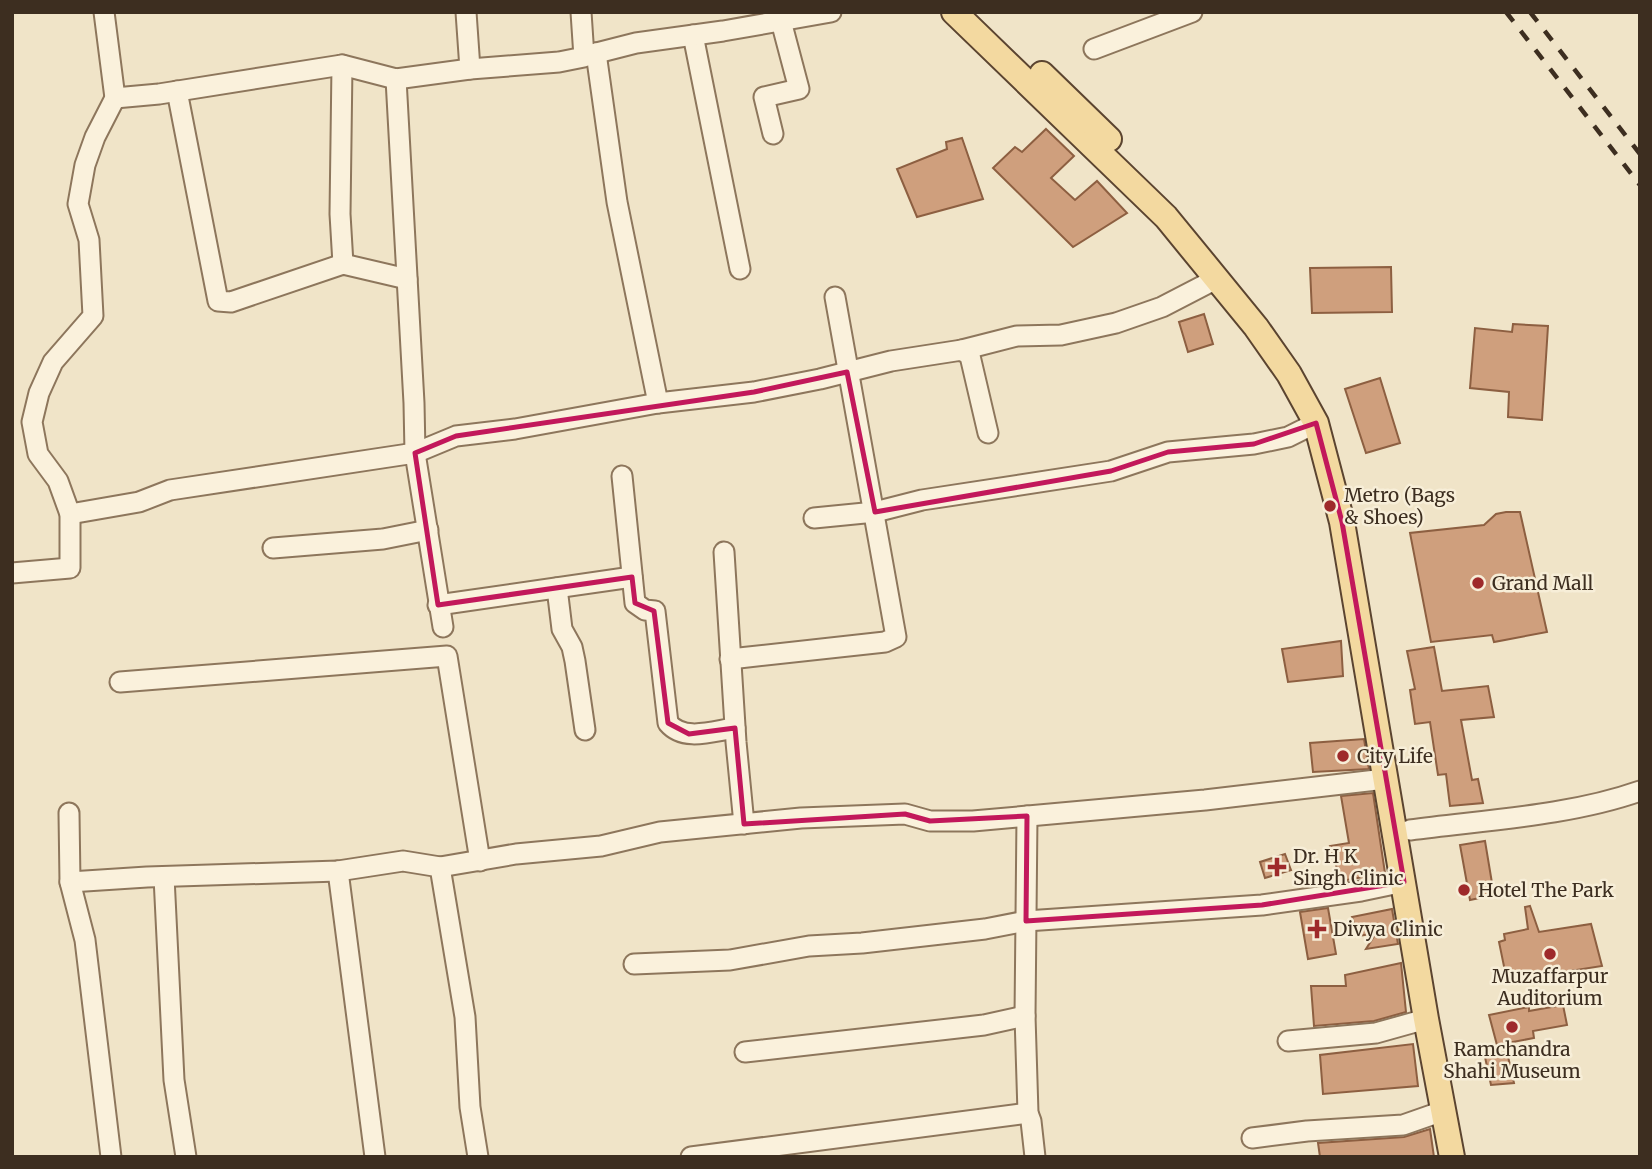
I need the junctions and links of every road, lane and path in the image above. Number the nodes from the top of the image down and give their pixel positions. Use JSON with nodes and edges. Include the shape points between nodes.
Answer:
{"nodes":[{"id":1,"x":104,"y":12,"type":"edge"},
{"id":2,"x":466,"y":12,"type":"edge"},
{"id":3,"x":581,"y":12,"type":"edge"},
{"id":4,"x":831,"y":12,"type":"edge"},
{"id":5,"x":954,"y":12,"type":"edge"},
{"id":6,"x":974,"y":12,"type":"edge"},
{"id":7,"x":1192,"y":12,"type":"edge"},
{"id":8,"x":1154,"y":18,"type":"edge"},
{"id":9,"x":781,"y":21,"type":"junction"},
{"id":10,"x":693,"y":35,"type":"junction"},
{"id":11,"x":1094,"y":49,"type":"dead end"},
{"id":12,"x":590,"y":55,"type":"junction"},
{"id":13,"x":342,"y":65,"type":"junction"},
{"id":14,"x":470,"y":69,"type":"junction"},
{"id":15,"x":396,"y":79,"type":"junction"},
{"id":16,"x":177,"y":91,"type":"junction"},
{"id":17,"x":115,"y":98,"type":"junction"},
{"id":18,"x":773,"y":134,"type":"dead end"},
{"id":19,"x":343,"y":264,"type":"junction"},
{"id":20,"x":740,"y":269,"type":"dead end"},
{"id":21,"x":1218,"y":278,"type":"junction"},
{"id":22,"x":407,"y":279,"type":"junction"},
{"id":23,"x":835,"y":298,"type":"dead end"},
{"id":24,"x":962,"y":350,"type":"junction"},
{"id":25,"x":847,"y":372,"type":"junction"},
{"id":26,"x":659,"y":403,"type":"junction"},
{"id":27,"x":1316,"y":424,"type":"junction"},
{"id":28,"x":988,"y":433,"type":"dead end"},
{"id":29,"x":415,"y":453,"type":"junction"},
{"id":30,"x":622,"y":476,"type":"dead end"},
{"id":31,"x":875,"y":512,"type":"junction"},
{"id":32,"x":69,"y":513,"type":"junction"},
{"id":33,"x":814,"y":518,"type":"dead end"},
{"id":34,"x":428,"y":530,"type":"junction"},
{"id":35,"x":274,"y":548,"type":"dead end"},
{"id":36,"x":724,"y":552,"type":"dead end"},
{"id":37,"x":12,"y":573,"type":"edge"},
{"id":38,"x":632,"y":577,"type":"junction"},
{"id":39,"x":557,"y":588,"type":"junction"},
{"id":40,"x":439,"y":605,"type":"junction"},
{"id":41,"x":443,"y":627,"type":"dead end"},
{"id":42,"x":730,"y":659,"type":"junction"},
{"id":43,"x":120,"y":682,"type":"dead end"},
{"id":44,"x":735,"y":728,"type":"junction"},
{"id":45,"x":585,"y":730,"type":"dead end"},
{"id":46,"x":1385,"y":779,"type":"junction"},
{"id":47,"x":1640,"y":791,"type":"edge"},
{"id":48,"x":69,"y":813,"type":"dead end"},
{"id":49,"x":1027,"y":816,"type":"junction"},
{"id":50,"x":744,"y":824,"type":"junction"},
{"id":51,"x":1410,"y":830,"type":"junction"},
{"id":52,"x":480,"y":861,"type":"junction"},
{"id":53,"x":440,"y":867,"type":"junction"},
{"id":54,"x":338,"y":871,"type":"junction"},
{"id":55,"x":164,"y":877,"type":"junction"},
{"id":56,"x":70,"y":882,"type":"junction"},
{"id":57,"x":1404,"y":882,"type":"junction"},
{"id":58,"x":1026,"y":921,"type":"junction"},
{"id":59,"x":634,"y":964,"type":"dead end"},
{"id":60,"x":1025,"y":1016,"type":"junction"},
{"id":61,"x":1426,"y":1019,"type":"junction"},
{"id":62,"x":1288,"y":1041,"type":"dead end"},
{"id":63,"x":745,"y":1052,"type":"dead end"},
{"id":64,"x":1443,"y":1111,"type":"junction"},
{"id":65,"x":1028,"y":1113,"type":"junction"},
{"id":66,"x":1252,"y":1138,"type":"dead end"},
{"id":67,"x":111,"y":1157,"type":"edge"},
{"id":68,"x":186,"y":1157,"type":"edge"},
{"id":69,"x":376,"y":1157,"type":"edge"},
{"id":70,"x":478,"y":1157,"type":"edge"},
{"id":71,"x":691,"y":1157,"type":"edge"},
{"id":72,"x":1035,"y":1157,"type":"edge"},
{"id":73,"x":1452,"y":1157,"type":"edge"},
{"id":74,"x":1468,"y":1157,"type":"edge"}],
"edges":[{"from":1,"to":17,"type":"street"},
{"from":2,"to":14,"type":"street"},
{"from":3,"to":12,"type":"street"},
{"from":4,"to":9,"type":"street"},
{"from":5,"to":21,"type":"main road","via":[[1166,217]]},
{"from":6,"to":51,"type":"main road","via":[[1190,221],[1306,369],[1336,433],[1350,488]]},
{"from":7,"to":8,"type":"street"},
{"from":8,"to":11,"type":"street"},
{"from":9,"to":10,"type":"street"},
{"from":9,"to":18,"type":"street","via":[[799,89],[764,97]]},
{"from":10,"to":12,"type":"street"},
{"from":10,"to":20,"type":"street"},
{"from":12,"to":14,"type":"street"},
{"from":12,"to":26,"type":"street"},
{"from":13,"to":15,"type":"street"},
{"from":13,"to":16,"type":"street"},
{"from":13,"to":19,"type":"street"},
{"from":14,"to":15,"type":"street"},
{"from":15,"to":22,"type":"street"},
{"from":16,"to":17,"type":"street"},
{"from":16,"to":19,"type":"street","via":[[218,301],[231,302]]},
{"from":17,"to":32,"type":"street","via":[[85,165],[78,204],[89,240],[93,316],[53,362],[32,422],[38,454],[58,481]]},
{"from":19,"to":22,"type":"street"},
{"from":21,"to":24,"type":"street","via":[[1162,307],[1116,323],[1060,335],[1017,335]]},
{"from":21,"to":27,"type":"main road","via":[[1276,355]]},
{"from":22,"to":29,"type":"street"},
{"from":23,"to":25,"type":"street"},
{"from":24,"to":25,"type":"street"},
{"from":24,"to":28,"type":"street","via":[[970,356]]},
{"from":25,"to":26,"type":"street","via":[[754,392]]},
{"from":25,"to":31,"type":"street"},
{"from":26,"to":29,"type":"street","via":[[456,436]]},
{"from":27,"to":31,"type":"street","via":[[1254,444],[1168,452],[1111,471],[922,500]]},
{"from":27,"to":46,"type":"main road","via":[[1342,522]]},
{"from":29,"to":32,"type":"street","via":[[170,490],[139,502]]},
{"from":29,"to":34,"type":"street"},
{"from":30,"to":38,"type":"street"},
{"from":31,"to":33,"type":"street"},
{"from":31,"to":42,"type":"street","via":[[896,637],[885,642]]},
{"from":32,"to":37,"type":"street","via":[[70,568]]},
{"from":34,"to":35,"type":"street","via":[[383,539]]},
{"from":34,"to":40,"type":"street"},
{"from":36,"to":42,"type":"street"},
{"from":38,"to":39,"type":"street"},
{"from":38,"to":44,"type":"street","via":[[635,603],[655,611],[668,723],[675,731],[689,734]]},
{"from":39,"to":40,"type":"street"},
{"from":39,"to":45,"type":"street","via":[[562,629],[575,661]]},
{"from":40,"to":41,"type":"street"},
{"from":42,"to":44,"type":"street"},
{"from":43,"to":52,"type":"street","via":[[447,656]]},
{"from":44,"to":50,"type":"street"},
{"from":46,"to":49,"type":"street"},
{"from":46,"to":57,"type":"main road"},
{"from":47,"to":51,"type":"street","via":[[1546,812]]},
{"from":48,"to":56,"type":"street"},
{"from":49,"to":50,"type":"street","via":[[930,821],[905,814]]},
{"from":49,"to":58,"type":"street"},
{"from":50,"to":52,"type":"street","via":[[660,832],[601,846]]},
{"from":51,"to":74,"type":"main road","via":[[1438,1008]]},
{"from":52,"to":53,"type":"street"},
{"from":53,"to":54,"type":"street","via":[[403,861]]},
{"from":53,"to":70,"type":"street","via":[[465,1017]]},
{"from":54,"to":55,"type":"street"},
{"from":54,"to":69,"type":"street"},
{"from":55,"to":56,"type":"street"},
{"from":55,"to":68,"type":"street","via":[[174,1080]]},
{"from":56,"to":67,"type":"street","via":[[85,940]]},
{"from":57,"to":58,"type":"street","via":[[1262,905]]},
{"from":57,"to":61,"type":"main road"},
{"from":58,"to":59,"type":"street","via":[[972,931],[808,946],[730,960]]},
{"from":58,"to":60,"type":"street"},
{"from":60,"to":63,"type":"street","via":[[984,1025]]},
{"from":60,"to":65,"type":"street"},
{"from":61,"to":62,"type":"street","via":[[1376,1032]]},
{"from":61,"to":64,"type":"main road"},
{"from":64,"to":66,"type":"street","via":[[1403,1125]]},
{"from":64,"to":73,"type":"main road"},
{"from":65,"to":71,"type":"street"},
{"from":65,"to":72,"type":"street"}]}
